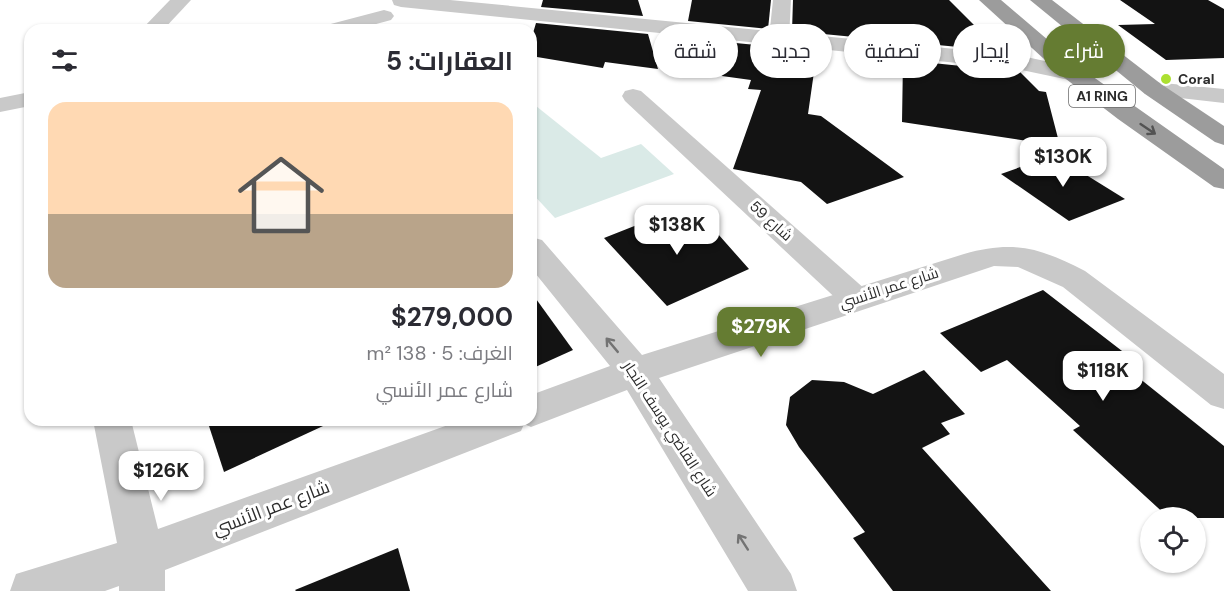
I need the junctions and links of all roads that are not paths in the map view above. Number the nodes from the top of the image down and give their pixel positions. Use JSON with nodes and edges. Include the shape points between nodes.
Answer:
{"nodes":[{"id":1,"x":181,"y":0,"type":"edge"},
{"id":2,"x":782,"y":0,"type":"edge"},
{"id":3,"x":989,"y":0,"type":"edge"},
{"id":4,"x":1040,"y":0,"type":"edge"},
{"id":5,"x":401,"y":1,"type":"edge"},
{"id":6,"x":378,"y":23,"type":"edge"},
{"id":7,"x":157,"y":24,"type":"edge"},
{"id":8,"x":780,"y":24,"type":"edge"},
{"id":9,"x":750,"y":35,"type":"edge"},
{"id":10,"x":832,"y":43,"type":"edge"},
{"id":11,"x":1043,"y":47,"type":"edge"},
{"id":12,"x":953,"y":56,"type":"edge"},
{"id":13,"x":1079,"y":78,"type":"edge"},
{"id":14,"x":1153,"y":89,"type":"junction"},
{"id":15,"x":633,"y":96,"type":"dead end"},
{"id":16,"x":1224,"y":96,"type":"edge"},
{"id":17,"x":24,"y":100,"type":"edge"},
{"id":18,"x":0,"y":105,"type":"edge"},
{"id":19,"x":1224,"y":137,"type":"edge"},
{"id":20,"x":1224,"y":181,"type":"edge"},
{"id":21,"x":537,"y":254,"type":"edge"},
{"id":22,"x":855,"y":298,"type":"junction"},
{"id":23,"x":635,"y":372,"type":"junction"},
{"id":24,"x":1224,"y":394,"type":"edge"},
{"id":25,"x":537,"y":409,"type":"edge"},
{"id":26,"x":113,"y":426,"type":"edge"},
{"id":27,"x":493,"y":426,"type":"edge"},
{"id":28,"x":142,"y":574,"type":"edge"},
{"id":29,"x":33,"y":591,"type":"edge"},
{"id":30,"x":774,"y":591,"type":"edge"}],
"edges":[{"from":1,"to":7,"type":"street"},
{"from":2,"to":8,"type":"street"},
{"from":3,"to":11,"type":"highway","number":"A1 RING"},
{"from":4,"to":14,"type":"highway","number":"A1 RING"},
{"from":5,"to":6,"type":"street"},
{"from":5,"to":9,"type":"street"},
{"from":10,"to":12,"type":"street"},
{"from":13,"to":20,"type":"highway","number":"A1 RING","one_way":true},
{"from":14,"to":16,"type":"street"},
{"from":14,"to":19,"type":"highway","number":"A1 RING"},
{"from":15,"to":22,"type":"street","name":"شارع 59"},
{"from":17,"to":18,"type":"street"},
{"from":23,"to":21,"type":"street","name":"شارع القاضي يوسف النجار","one_way":true},
{"from":22,"to":23,"type":"street","name":"شارع عمر الأنسي"},
{"from":22,"to":24,"type":"street","name":"شارع عمر الأنسي","via":[[994,256],[1021,257],[1064,274],[1091,292]]},
{"from":23,"to":25,"type":"street","name":"شارع عمر الأنسي"},
{"from":30,"to":23,"type":"street","name":"شارع القاضي يوسف النجار","one_way":true},
{"from":26,"to":28,"type":"street"},
{"from":27,"to":28,"type":"street","name":"شارع عمر الأنسي"},
{"from":28,"to":29,"type":"street","name":"شارع عمر الأنسي"}]}
